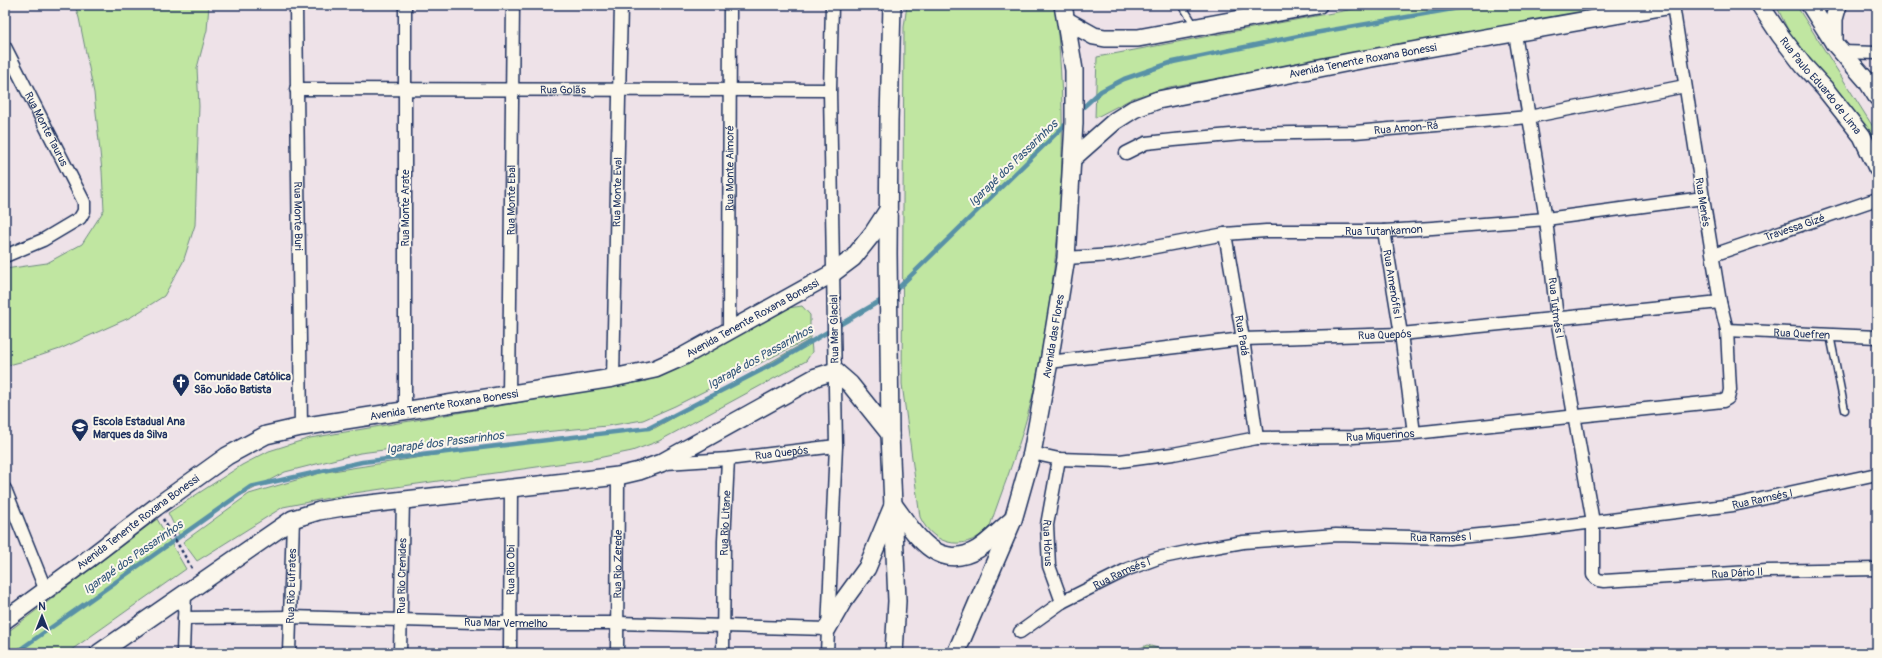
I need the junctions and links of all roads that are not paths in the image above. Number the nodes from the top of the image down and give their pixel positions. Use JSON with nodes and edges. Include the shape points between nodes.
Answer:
{"nodes":[{"id":1,"x":296,"y":5,"type":"edge"},
{"id":2,"x":406,"y":5,"type":"edge"},
{"id":3,"x":513,"y":5,"type":"edge"},
{"id":4,"x":621,"y":5,"type":"edge"},
{"id":5,"x":730,"y":5,"type":"edge"},
{"id":6,"x":832,"y":5,"type":"edge"},
{"id":7,"x":892,"y":5,"type":"edge"},
{"id":8,"x":1182,"y":5,"type":"edge"},
{"id":9,"x":1318,"y":5,"type":"edge"},
{"id":10,"x":1672,"y":5,"type":"edge"},
{"id":11,"x":1760,"y":5,"type":"edge"},
{"id":12,"x":1810,"y":5,"type":"edge"},
{"id":13,"x":1838,"y":5,"type":"edge"},
{"id":14,"x":1065,"y":13,"type":"edge"},
{"id":15,"x":1196,"y":28,"type":"junction"},
{"id":16,"x":1515,"y":34,"type":"junction"},
{"id":17,"x":1838,"y":47,"type":"junction"},
{"id":18,"x":6,"y":52,"type":"edge"},
{"id":19,"x":1877,"y":53,"type":"edge"},
{"id":20,"x":1685,"y":86,"type":"junction"},
{"id":21,"x":405,"y":88,"type":"junction"},
{"id":22,"x":513,"y":88,"type":"junction"},
{"id":23,"x":296,"y":89,"type":"junction"},
{"id":24,"x":620,"y":89,"type":"junction"},
{"id":25,"x":730,"y":89,"type":"junction"},
{"id":26,"x":830,"y":90,"type":"junction"},
{"id":27,"x":1877,"y":97,"type":"edge"},
{"id":28,"x":1529,"y":117,"type":"junction"},
{"id":29,"x":1126,"y":153,"type":"dead end"},
{"id":30,"x":1072,"y":159,"type":"junction"},
{"id":31,"x":1877,"y":168,"type":"edge"},
{"id":32,"x":1702,"y":198,"type":"junction"},
{"id":33,"x":1877,"y":199,"type":"edge"},
{"id":34,"x":888,"y":210,"type":"junction"},
{"id":35,"x":1546,"y":219,"type":"junction"},
{"id":36,"x":1384,"y":231,"type":"junction"},
{"id":37,"x":1226,"y":234,"type":"junction"},
{"id":38,"x":5,"y":256,"type":"edge"},
{"id":39,"x":1713,"y":256,"type":"junction"},
{"id":40,"x":1066,"y":258,"type":"junction"},
{"id":41,"x":833,"y":273,"type":"junction"},
{"id":42,"x":1720,"y":302,"type":"junction"},
{"id":43,"x":1557,"y":319,"type":"junction"},
{"id":44,"x":1727,"y":330,"type":"junction"},
{"id":45,"x":729,"y":332,"type":"junction"},
{"id":46,"x":1401,"y":334,"type":"junction"},
{"id":47,"x":1830,"y":335,"type":"junction"},
{"id":48,"x":1877,"y":337,"type":"edge"},
{"id":49,"x":1243,"y":339,"type":"junction"},
{"id":50,"x":1049,"y":362,"type":"junction"},
{"id":51,"x":835,"y":371,"type":"junction"},
{"id":52,"x":613,"y":378,"type":"junction"},
{"id":53,"x":509,"y":395,"type":"junction"},
{"id":54,"x":1728,"y":398,"type":"joint"},
{"id":55,"x":1845,"y":410,"type":"dead end"},
{"id":56,"x":405,"y":412,"type":"junction"},
{"id":57,"x":1575,"y":417,"type":"junction"},
{"id":58,"x":300,"y":427,"type":"junction"},
{"id":59,"x":1414,"y":433,"type":"junction"},
{"id":60,"x":890,"y":434,"type":"junction"},
{"id":61,"x":1257,"y":438,"type":"junction"},
{"id":62,"x":836,"y":446,"type":"junction"},
{"id":63,"x":1032,"y":453,"type":"junction"},
{"id":64,"x":728,"y":459,"type":"junction"},
{"id":65,"x":1059,"y":459,"type":"junction"},
{"id":66,"x":661,"y":463,"type":"junction"},
{"id":67,"x":1877,"y":474,"type":"edge"},
{"id":68,"x":618,"y":476,"type":"junction"},
{"id":69,"x":511,"y":487,"type":"junction"},
{"id":70,"x":5,"y":488,"type":"edge"},
{"id":71,"x":403,"y":499,"type":"junction"},
{"id":72,"x":893,"y":504,"type":"junction"},
{"id":73,"x":293,"y":519,"type":"junction"},
{"id":74,"x":1013,"y":520,"type":"junction"},
{"id":75,"x":1593,"y":522,"type":"junction"},
{"id":76,"x":1877,"y":569,"type":"edge"},
{"id":77,"x":1598,"y":580,"type":"joint"},
{"id":78,"x":46,"y":590,"type":"junction"},
{"id":79,"x":185,"y":592,"type":"junction"},
{"id":80,"x":1062,"y":602,"type":"junction"},
{"id":81,"x":290,"y":617,"type":"junction"},
{"id":82,"x":184,"y":618,"type":"junction"},
{"id":83,"x":401,"y":619,"type":"junction"},
{"id":84,"x":5,"y":620,"type":"edge"},
{"id":85,"x":511,"y":623,"type":"junction"},
{"id":86,"x":618,"y":623,"type":"junction"},
{"id":87,"x":724,"y":627,"type":"junction"},
{"id":88,"x":827,"y":629,"type":"junction"},
{"id":89,"x":1020,"y":632,"type":"dead end"},
{"id":90,"x":99,"y":653,"type":"edge"},
{"id":91,"x":183,"y":653,"type":"edge"},
{"id":92,"x":290,"y":653,"type":"edge"},
{"id":93,"x":400,"y":653,"type":"edge"},
{"id":94,"x":510,"y":653,"type":"edge"},
{"id":95,"x":617,"y":653,"type":"edge"},
{"id":96,"x":723,"y":653,"type":"edge"},
{"id":97,"x":827,"y":653,"type":"edge"},
{"id":98,"x":894,"y":653,"type":"edge"},
{"id":99,"x":956,"y":653,"type":"edge"}],
"edges":[{"from":1,"to":23,"type":"street","name":"Rua Monte Buri"},
{"from":2,"to":21,"type":"street","name":"Rua Monte Arate"},
{"from":3,"to":22,"type":"street","name":"Rua Monte Ebal"},
{"from":4,"to":24,"type":"street","name":"Rua Monte Eval"},
{"from":5,"to":25,"type":"street","name":"Rua Monte Aimoré"},
{"from":6,"to":26,"type":"street","name":"Rua Mar Glacial"},
{"from":7,"to":34,"type":"street"},
{"from":8,"to":15,"type":"lane"},
{"from":9,"to":15,"type":"street"},
{"from":10,"to":16,"type":"street","name":"Avenida Tenente Roxana Bonessi"},
{"from":10,"to":20,"type":"street","name":"Rua Menés"},
{"from":11,"to":31,"type":"street","name":"Rua Paulo Eduardo de Lima","via":[[1803,65],[1862,136]]},
{"from":12,"to":17,"type":"street"},
{"from":13,"to":17,"type":"street","via":[[1834,19]]},
{"from":14,"to":15,"type":"street","via":[[1094,36],[1105,38],[1138,38]]},
{"from":14,"to":30,"type":"street","name":"Avenida das Flores","via":[[1074,70]]},
{"from":16,"to":28,"type":"street","name":"Rua Tutmés I"},
{"from":16,"to":30,"type":"street","name":"Avenida Tenente Roxana Bonessi","via":[[1355,61],[1158,100],[1115,120]]},
{"from":17,"to":19,"type":"street"},
{"from":17,"to":27,"type":"street"},
{"from":18,"to":38,"type":"street","name":"Rua Monte Taurus","via":[[84,202],[84,211],[80,218],[43,240]]},
{"from":20,"to":28,"type":"street","name":"Rua Amon-Rá"},
{"from":20,"to":32,"type":"street","name":"Rua Menés"},
{"from":21,"to":22,"type":"street","name":"Rua Golãs"},
{"from":21,"to":23,"type":"street","name":"Rua Golãs"},
{"from":21,"to":56,"type":"street","name":"Rua Monte Arate"},
{"from":22,"to":24,"type":"street","name":"Rua Golãs"},
{"from":22,"to":53,"type":"street","name":"Rua Monte Ebal"},
{"from":23,"to":58,"type":"street","name":"Rua Monte Buri"},
{"from":24,"to":25,"type":"street","name":"Rua Golãs"},
{"from":24,"to":52,"type":"street","name":"Rua Monte Eval"},
{"from":25,"to":26,"type":"street","name":"Rua Golãs"},
{"from":25,"to":45,"type":"street","name":"Rua Monte Aimoré"},
{"from":26,"to":41,"type":"street","name":"Rua Mar Glacial"},
{"from":28,"to":29,"type":"street","name":"Rua Amon-Rá","via":[[1355,132],[1242,134],[1146,143]]},
{"from":28,"to":35,"type":"street","name":"Rua Tutmés I"},
{"from":30,"to":40,"type":"street","name":"Avenida das Flores"},
{"from":32,"to":35,"type":"street","name":"Rua Tutankamon"},
{"from":32,"to":39,"type":"street","name":"Rua Menés"},
{"from":33,"to":39,"type":"street","name":"Travessa Gizé"},
{"from":34,"to":41,"type":"street","name":"Avenida Tenente Roxana Bonessi","via":[[853,258]]},
{"from":34,"to":60,"type":"street"},
{"from":35,"to":36,"type":"street","name":"Rua Tutankamon"},
{"from":35,"to":43,"type":"street","name":"Rua Tutmés I"},
{"from":36,"to":37,"type":"street","name":"Rua Tutankamon","via":[[1266,231]]},
{"from":36,"to":46,"type":"street","name":"Rua Amenófis I"},
{"from":37,"to":40,"type":"street","name":"Rua Tutankamon","via":[[1112,254]]},
{"from":37,"to":49,"type":"street","name":"Rua Padá"},
{"from":39,"to":42,"type":"street","name":"Rua Menés"},
{"from":40,"to":50,"type":"street","name":"Avenida das Flores"},
{"from":41,"to":45,"type":"street","name":"Avenida Tenente Roxana Bonessi"},
{"from":41,"to":51,"type":"street","name":"Rua Mar Glacial"},
{"from":42,"to":43,"type":"street","name":"Rua Quepós"},
{"from":42,"to":44,"type":"street","name":"Rua Menés"},
{"from":43,"to":46,"type":"street","name":"Rua Quepós"},
{"from":43,"to":57,"type":"street","name":"Rua Tutmés I"},
{"from":44,"to":47,"type":"street","name":"Rua Quefren"},
{"from":44,"to":54,"type":"street","name":"Rua Menés","via":[[1730,390]]},
{"from":45,"to":52,"type":"street","name":"Avenida Tenente Roxana Bonessi","via":[[655,369]]},
{"from":46,"to":49,"type":"street","name":"Rua Quepós"},
{"from":46,"to":59,"type":"street","name":"Rua Amenófis I"},
{"from":47,"to":48,"type":"street","name":"Rua Quefren"},
{"from":47,"to":55,"type":"lane"},
{"from":49,"to":50,"type":"street","name":"Rua Quepós"},
{"from":49,"to":61,"type":"street","name":"Rua Padá"},
{"from":50,"to":63,"type":"street","name":"Avenida das Flores"},
{"from":51,"to":60,"type":"street","via":[[850,384]]},
{"from":51,"to":62,"type":"street","name":"Rua Mar Glacial"},
{"from":51,"to":66,"type":"street","via":[[816,377]]},
{"from":52,"to":53,"type":"street","name":"Avenida Tenente Roxana Bonessi"},
{"from":53,"to":56,"type":"street","name":"Avenida Tenente Roxana Bonessi"},
{"from":54,"to":57,"type":"street","name":"Rua Miquerinos","via":[[1723,401]]},
{"from":56,"to":58,"type":"street","name":"Avenida Tenente Roxana Bonessi"},
{"from":57,"to":59,"type":"street","name":"Rua Miquerinos"},
{"from":57,"to":75,"type":"street","name":"Rua Tutmés I"},
{"from":58,"to":78,"type":"street","name":"Avenida Tenente Roxana Bonessi","via":[[266,435],[227,456],[156,506]]},
{"from":59,"to":61,"type":"street","name":"Rua Miquerinos","via":[[1354,437]]},
{"from":60,"to":72,"type":"street"},
{"from":61,"to":65,"type":"street","name":"Rua Miquerinos","via":[[1141,458],[1112,461]]},
{"from":62,"to":64,"type":"street","name":"Rua Quepós"},
{"from":62,"to":88,"type":"street","name":"Rua Mar Glacial"},
{"from":63,"to":65,"type":"street","name":"Rua Miquerinos"},
{"from":63,"to":74,"type":"street","name":"Avenida das Flores"},
{"from":64,"to":66,"type":"street"},
{"from":64,"to":87,"type":"street","name":"Rua Rio Litane","via":[[724,541]]},
{"from":65,"to":80,"type":"street","name":"Rua Hórus","via":[[1046,525],[1049,566]]},
{"from":66,"to":68,"type":"street"},
{"from":67,"to":75,"type":"street","name":"Rua Ramsés I","via":[[1733,505]]},
{"from":68,"to":69,"type":"street"},
{"from":68,"to":86,"type":"street","name":"Rua Rio Zerede"},
{"from":69,"to":71,"type":"street"},
{"from":69,"to":85,"type":"street","name":"Rua Rio Obi"},
{"from":70,"to":78,"type":"street"},
{"from":71,"to":73,"type":"street","via":[[319,511]]},
{"from":71,"to":83,"type":"street","name":"Rua Rio Crenides"},
{"from":72,"to":74,"type":"street","via":[[930,550],[948,556],[965,555],[978,549]]},
{"from":72,"to":88,"type":"street","via":[[867,568]]},
{"from":72,"to":98,"type":"street","via":[[897,601]]},
{"from":73,"to":79,"type":"street"},
{"from":73,"to":81,"type":"street","name":"Rua Rio Eufrates"},
{"from":74,"to":99,"type":"street","name":"Avenida das Flores"},
{"from":75,"to":77,"type":"street","name":"Rua Tutmés I","via":[[1593,575]]},
{"from":75,"to":80,"type":"street","name":"Rua Ramsés I","via":[[1449,538],[1336,535],[1243,542],[1158,558],[1128,569]]},
{"from":76,"to":77,"type":"street","name":"Rua Dário II","via":[[1766,572],[1604,582]]},
{"from":78,"to":84,"type":"street","name":"Avenida Tenente Roxana Bonessi"},
{"from":79,"to":82,"type":"street"},
{"from":79,"to":90,"type":"street"},
{"from":80,"to":89,"type":"street","name":"Rua Ramsés I"},
{"from":81,"to":82,"type":"street","name":"Rua Mar Vermelho"},
{"from":81,"to":83,"type":"street","name":"Rua Mar Vermelho"},
{"from":81,"to":92,"type":"street","name":"Rua Rio Eufrates"},
{"from":82,"to":91,"type":"street"},
{"from":83,"to":85,"type":"street","name":"Rua Mar Vermelho"},
{"from":83,"to":93,"type":"street","name":"Rua Rio Crenides"},
{"from":85,"to":86,"type":"street","name":"Rua Mar Vermelho"},
{"from":85,"to":94,"type":"street","name":"Rua Rio Obi"},
{"from":86,"to":87,"type":"street","name":"Rua Mar Vermelho"},
{"from":86,"to":95,"type":"street","name":"Rua Rio Zerede"},
{"from":87,"to":88,"type":"street","name":"Rua Mar Vermelho"},
{"from":87,"to":96,"type":"street","name":"Rua Rio Litane"},
{"from":88,"to":97,"type":"street","name":"Rua Mar Glacial"}]}
